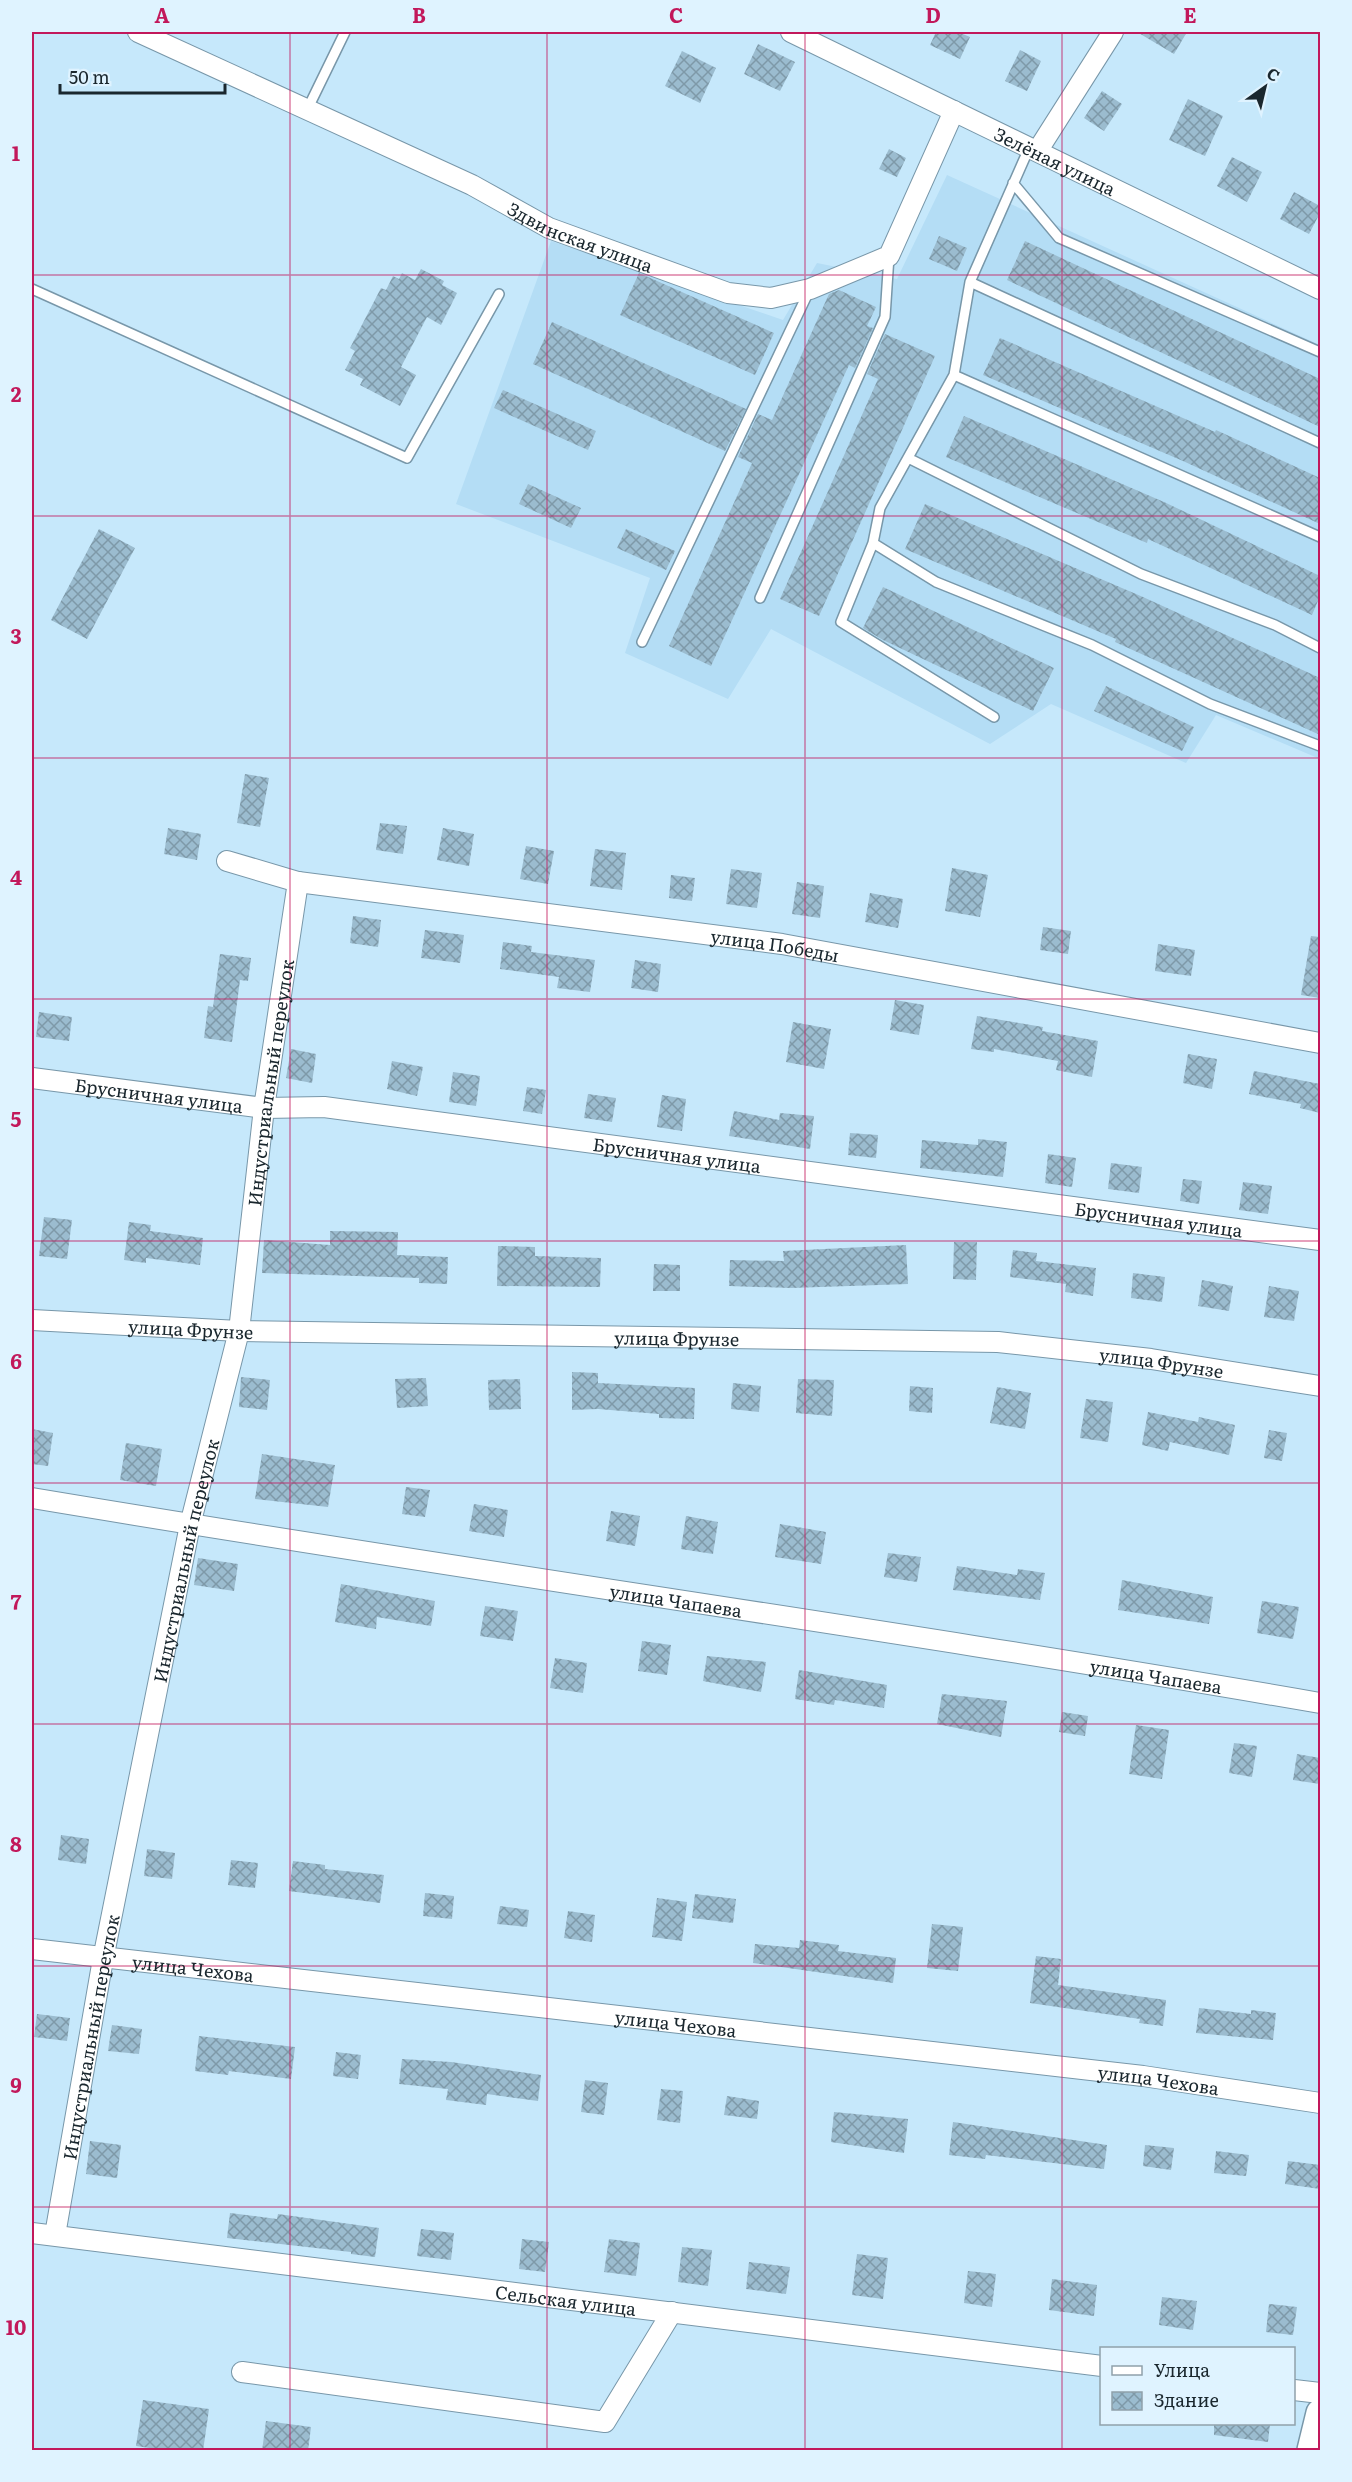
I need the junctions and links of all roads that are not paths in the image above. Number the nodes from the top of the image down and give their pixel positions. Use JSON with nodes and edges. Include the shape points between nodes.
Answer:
{"nodes":[{"id":1,"x":138,"y":32,"type":"edge"},
{"id":2,"x":345,"y":32,"type":"edge"},
{"id":3,"x":791,"y":32,"type":"edge"},
{"id":4,"x":1113,"y":32,"type":"edge"},
{"id":5,"x":308,"y":108,"type":"junction"},
{"id":6,"x":954,"y":111,"type":"junction"},
{"id":7,"x":1034,"y":148,"type":"junction"},
{"id":8,"x":1013,"y":183,"type":"junction"},
{"id":9,"x":890,"y":256,"type":"junction"},
{"id":10,"x":970,"y":282,"type":"junction"},
{"id":11,"x":32,"y":289,"type":"edge"},
{"id":12,"x":810,"y":289,"type":"junction"},
{"id":13,"x":1320,"y":289,"type":"edge"},
{"id":14,"x":499,"y":294,"type":"dead end"},
{"id":15,"x":1320,"y":352,"type":"edge"},
{"id":16,"x":954,"y":375,"type":"junction"},
{"id":17,"x":1320,"y":443,"type":"edge"},
{"id":18,"x":908,"y":458,"type":"junction"},
{"id":19,"x":1320,"y":537,"type":"edge"},
{"id":20,"x":873,"y":543,"type":"junction"},
{"id":21,"x":760,"y":598,"type":"dead end"},
{"id":22,"x":642,"y":642,"type":"dead end"},
{"id":23,"x":1320,"y":648,"type":"edge"},
{"id":24,"x":994,"y":717,"type":"dead end"},
{"id":25,"x":1320,"y":746,"type":"edge"},
{"id":26,"x":227,"y":861,"type":"dead end"},
{"id":27,"x":298,"y":882,"type":"junction"},
{"id":28,"x":1320,"y":1043,"type":"edge"},
{"id":29,"x":32,"y":1078,"type":"edge"},
{"id":30,"x":264,"y":1108,"type":"junction"},
{"id":31,"x":1320,"y":1240,"type":"edge"},
{"id":32,"x":32,"y":1320,"type":"edge"},
{"id":33,"x":239,"y":1331,"type":"junction"},
{"id":34,"x":1320,"y":1386,"type":"edge"},
{"id":35,"x":32,"y":1498,"type":"edge"},
{"id":36,"x":190,"y":1525,"type":"junction"},
{"id":37,"x":1320,"y":1703,"type":"edge"},
{"id":38,"x":32,"y":1949,"type":"edge"},
{"id":39,"x":104,"y":1959,"type":"junction"},
{"id":40,"x":1320,"y":2103,"type":"edge"},
{"id":41,"x":32,"y":2233,"type":"edge"},
{"id":42,"x":55,"y":2235,"type":"junction"},
{"id":43,"x":672,"y":2312,"type":"junction"},
{"id":44,"x":1100,"y":2366,"type":"edge"},
{"id":45,"x":242,"y":2372,"type":"dead end"},
{"id":46,"x":1295,"y":2390,"type":"edge"},
{"id":47,"x":1320,"y":2393,"type":"edge"},
{"id":48,"x":1320,"y":2413,"type":"edge"},
{"id":49,"x":1311,"y":2451,"type":"edge"}],
"edges":[{"from":1,"to":5,"type":"street","name":"Здвинская улица"},
{"from":2,"to":5,"type":"lane"},
{"from":3,"to":6,"type":"street","name":"Зелёная улица"},
{"from":4,"to":7,"type":"street"},
{"from":5,"to":12,"type":"street","name":"Здвинская улица","via":[[472,185],[549,228],[728,293],[771,298]]},
{"from":6,"to":7,"type":"street","name":"Зелёная улица"},
{"from":6,"to":9,"type":"street"},
{"from":7,"to":8,"type":"lane"},
{"from":7,"to":13,"type":"street","name":"Зелёная улица"},
{"from":8,"to":10,"type":"lane"},
{"from":8,"to":15,"type":"lane","via":[[1059,238]]},
{"from":9,"to":12,"type":"street","name":"Здвинская улица"},
{"from":9,"to":21,"type":"lane","via":[[885,317]]},
{"from":10,"to":16,"type":"lane"},
{"from":10,"to":17,"type":"lane"},
{"from":11,"to":14,"type":"lane","via":[[407,458]]},
{"from":12,"to":22,"type":"lane"},
{"from":16,"to":18,"type":"lane"},
{"from":16,"to":19,"type":"lane"},
{"from":18,"to":20,"type":"lane","via":[[879,508]]},
{"from":18,"to":23,"type":"lane","via":[[1141,574],[1275,625]]},
{"from":20,"to":24,"type":"lane","via":[[841,622]]},
{"from":20,"to":25,"type":"lane","via":[[936,582],[1092,645],[1210,704]]},
{"from":26,"to":27,"type":"street","name":"улица Победы"},
{"from":27,"to":28,"type":"street","name":"улица Победы","via":[[782,944]]},
{"from":27,"to":30,"type":"street","name":"Индустриальный переулок"},
{"from":29,"to":30,"type":"street","name":"Брусничная улица"},
{"from":30,"to":31,"type":"street","name":"Брусничная улица","via":[[324,1107]]},
{"from":30,"to":33,"type":"street","name":"Индустриальный переулок"},
{"from":32,"to":33,"type":"street","name":"улица Фрунзе"},
{"from":33,"to":34,"type":"street","name":"улица Фрунзе","via":[[998,1342],[1151,1359]]},
{"from":33,"to":36,"type":"street","name":"Индустриальный переулок"},
{"from":35,"to":36,"type":"street","name":"улица Чапаева"},
{"from":36,"to":37,"type":"street","name":"улица Чапаева","via":[[1028,1653]]},
{"from":36,"to":39,"type":"street","name":"Индустриальный переулок"},
{"from":38,"to":39,"type":"street","name":"улица Чехова"},
{"from":39,"to":40,"type":"street","name":"улица Чехова","via":[[1143,2076]]},
{"from":39,"to":42,"type":"street","name":"Индустриальный переулок"},
{"from":41,"to":42,"type":"street","name":"Сельская улица"},
{"from":42,"to":43,"type":"street","name":"Сельская улица"},
{"from":43,"to":44,"type":"street","name":"Сельская улица"},
{"from":43,"to":45,"type":"street","via":[[605,2422]]},
{"from":46,"to":47,"type":"street"},
{"from":48,"to":49,"type":"street"}]}
